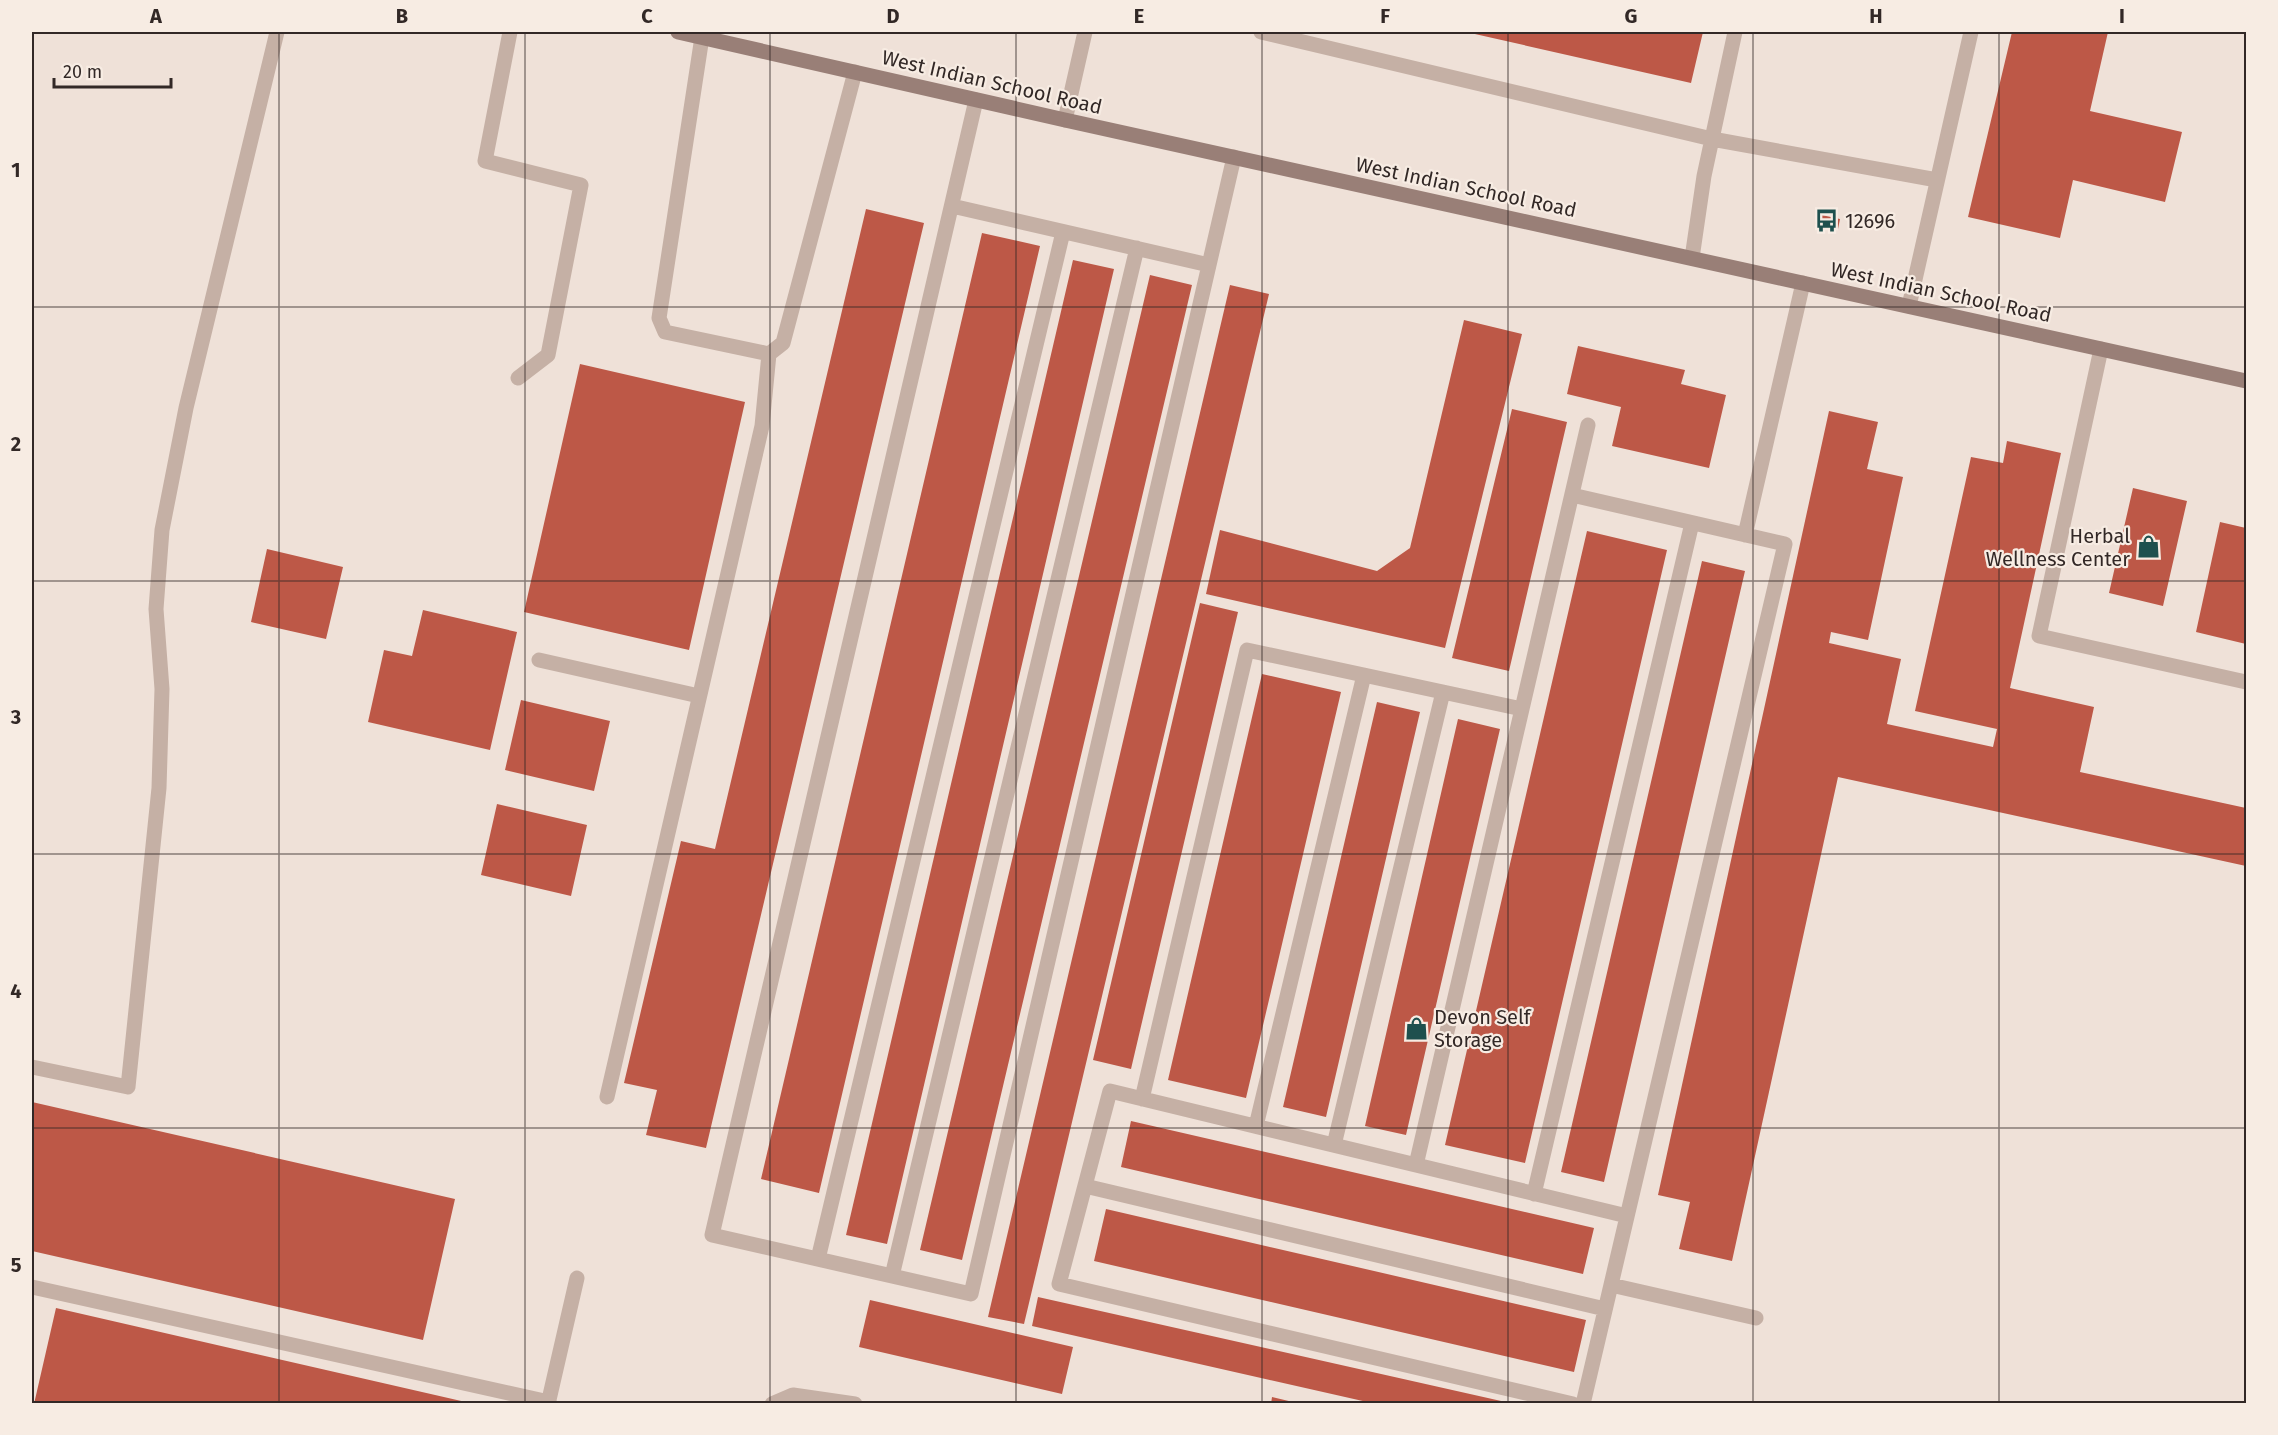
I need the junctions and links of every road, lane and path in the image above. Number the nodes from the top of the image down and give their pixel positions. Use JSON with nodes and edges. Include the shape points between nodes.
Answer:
{"nodes":[{"id":1,"x":277,"y":32,"type":"edge"},
{"id":2,"x":510,"y":32,"type":"edge"},
{"id":3,"x":678,"y":32,"type":"edge"},
{"id":4,"x":1085,"y":32,"type":"edge"},
{"id":5,"x":1261,"y":32,"type":"edge"},
{"id":6,"x":1735,"y":32,"type":"edge"},
{"id":7,"x":1971,"y":32,"type":"edge"},
{"id":8,"x":702,"y":37,"type":"junction"},
{"id":9,"x":855,"y":72,"type":"junction"},
{"id":10,"x":976,"y":100,"type":"junction"},
{"id":11,"x":1065,"y":120,"type":"junction"},
{"id":12,"x":1712,"y":139,"type":"junction"},
{"id":13,"x":1234,"y":157,"type":"junction"},
{"id":14,"x":1937,"y":180,"type":"junction"},
{"id":15,"x":952,"y":206,"type":"junction"},
{"id":16,"x":1064,"y":232,"type":"junction"},
{"id":17,"x":1137,"y":248,"type":"junction"},
{"id":18,"x":1692,"y":258,"type":"junction"},
{"id":19,"x":1209,"y":265,"type":"junction"},
{"id":20,"x":1803,"y":283,"type":"junction"},
{"id":21,"x":1909,"y":306,"type":"junction"},
{"id":22,"x":2101,"y":349,"type":"junction"},
{"id":23,"x":769,"y":354,"type":"junction"},
{"id":24,"x":518,"y":378,"type":"dead end"},
{"id":25,"x":2247,"y":381,"type":"edge"},
{"id":26,"x":1588,"y":425,"type":"dead end"},
{"id":27,"x":1572,"y":495,"type":"junction"},
{"id":28,"x":1692,"y":523,"type":"junction"},
{"id":29,"x":1745,"y":535,"type":"junction"},
{"id":30,"x":539,"y":660,"type":"dead end"},
{"id":31,"x":1364,"y":675,"type":"junction"},
{"id":32,"x":2247,"y":682,"type":"edge"},
{"id":33,"x":1443,"y":692,"type":"junction"},
{"id":34,"x":699,"y":696,"type":"junction"},
{"id":35,"x":1522,"y":709,"type":"junction"},
{"id":36,"x":32,"y":1067,"type":"edge"},
{"id":37,"x":607,"y":1097,"type":"dead end"},
{"id":38,"x":1142,"y":1099,"type":"junction"},
{"id":39,"x":1256,"y":1126,"type":"junction"},
{"id":40,"x":1334,"y":1145,"type":"junction"},
{"id":41,"x":1416,"y":1165,"type":"junction"},
{"id":42,"x":1085,"y":1186,"type":"junction"},
{"id":43,"x":1534,"y":1194,"type":"junction"},
{"id":44,"x":1627,"y":1216,"type":"junction"},
{"id":45,"x":818,"y":1259,"type":"junction"},
{"id":46,"x":892,"y":1276,"type":"junction"},
{"id":47,"x":577,"y":1278,"type":"dead end"},
{"id":48,"x":1611,"y":1285,"type":"junction"},
{"id":49,"x":32,"y":1287,"type":"edge"},
{"id":50,"x":1605,"y":1309,"type":"junction"},
{"id":51,"x":1756,"y":1318,"type":"dead end"},
{"id":52,"x":549,"y":1403,"type":"edge"},
{"id":53,"x":772,"y":1404,"type":"edge"},
{"id":54,"x":855,"y":1404,"type":"edge"},
{"id":55,"x":1573,"y":1404,"type":"edge"},
{"id":56,"x":1583,"y":1404,"type":"edge"}],
"edges":[{"from":1,"to":36,"type":"street","via":[[191,386],[162,530],[156,609],[162,689],[159,788],[129,1087]]},
{"from":2,"to":24,"type":"street","via":[[485,161],[581,185],[548,355]]},
{"from":3,"to":8,"type":"main road","name":"West Indian School Road"},
{"from":4,"to":11,"type":"street"},
{"from":5,"to":12,"type":"street"},
{"from":6,"to":12,"type":"street"},
{"from":7,"to":14,"type":"street"},
{"from":8,"to":9,"type":"main road","name":"West Indian School Road"},
{"from":8,"to":23,"type":"street","via":[[659,318],[665,332]]},
{"from":9,"to":10,"type":"main road","name":"West Indian School Road"},
{"from":9,"to":23,"type":"street","via":[[783,343]]},
{"from":10,"to":11,"type":"main road","name":"West Indian School Road"},
{"from":10,"to":15,"type":"street"},
{"from":11,"to":13,"type":"main road","name":"West Indian School Road"},
{"from":12,"to":14,"type":"street"},
{"from":12,"to":18,"type":"street"},
{"from":13,"to":18,"type":"main road","name":"West Indian School Road"},
{"from":13,"to":19,"type":"street"},
{"from":14,"to":21,"type":"street"},
{"from":15,"to":16,"type":"street"},
{"from":15,"to":45,"type":"street","via":[[712,1235]]},
{"from":16,"to":17,"type":"street"},
{"from":16,"to":45,"type":"street"},
{"from":17,"to":19,"type":"street"},
{"from":17,"to":46,"type":"street"},
{"from":18,"to":20,"type":"main road","name":"West Indian School Road"},
{"from":19,"to":46,"type":"street","via":[[971,1294]]},
{"from":20,"to":21,"type":"main road","name":"West Indian School Road"},
{"from":20,"to":29,"type":"street"},
{"from":21,"to":22,"type":"main road","name":"West Indian School Road"},
{"from":22,"to":25,"type":"main road","name":"West Indian School Road"},
{"from":22,"to":32,"type":"street","via":[[2039,636]]},
{"from":23,"to":34,"type":"street","via":[[762,426]]},
{"from":26,"to":27,"type":"street"},
{"from":27,"to":28,"type":"street"},
{"from":27,"to":35,"type":"street"},
{"from":28,"to":29,"type":"street"},
{"from":28,"to":43,"type":"street"},
{"from":29,"to":44,"type":"street","via":[[1785,544]]},
{"from":30,"to":34,"type":"street"},
{"from":31,"to":33,"type":"street"},
{"from":31,"to":38,"type":"street","via":[[1247,650]]},
{"from":31,"to":39,"type":"street"},
{"from":33,"to":35,"type":"street"},
{"from":33,"to":40,"type":"street"},
{"from":34,"to":37,"type":"street"},
{"from":35,"to":41,"type":"street"},
{"from":38,"to":39,"type":"street"},
{"from":38,"to":42,"type":"street","via":[[1110,1091]]},
{"from":39,"to":40,"type":"street"},
{"from":40,"to":41,"type":"street"},
{"from":41,"to":43,"type":"street"},
{"from":42,"to":50,"type":"street"},
{"from":42,"to":55,"type":"street","via":[[1059,1284]]},
{"from":43,"to":44,"type":"street"},
{"from":44,"to":48,"type":"street"},
{"from":45,"to":46,"type":"street"},
{"from":47,"to":52,"type":"street"},
{"from":48,"to":50,"type":"street"},
{"from":48,"to":51,"type":"street"},
{"from":49,"to":52,"type":"street"},
{"from":50,"to":56,"type":"street"},
{"from":53,"to":54,"type":"street","via":[[793,1395]]}]}
